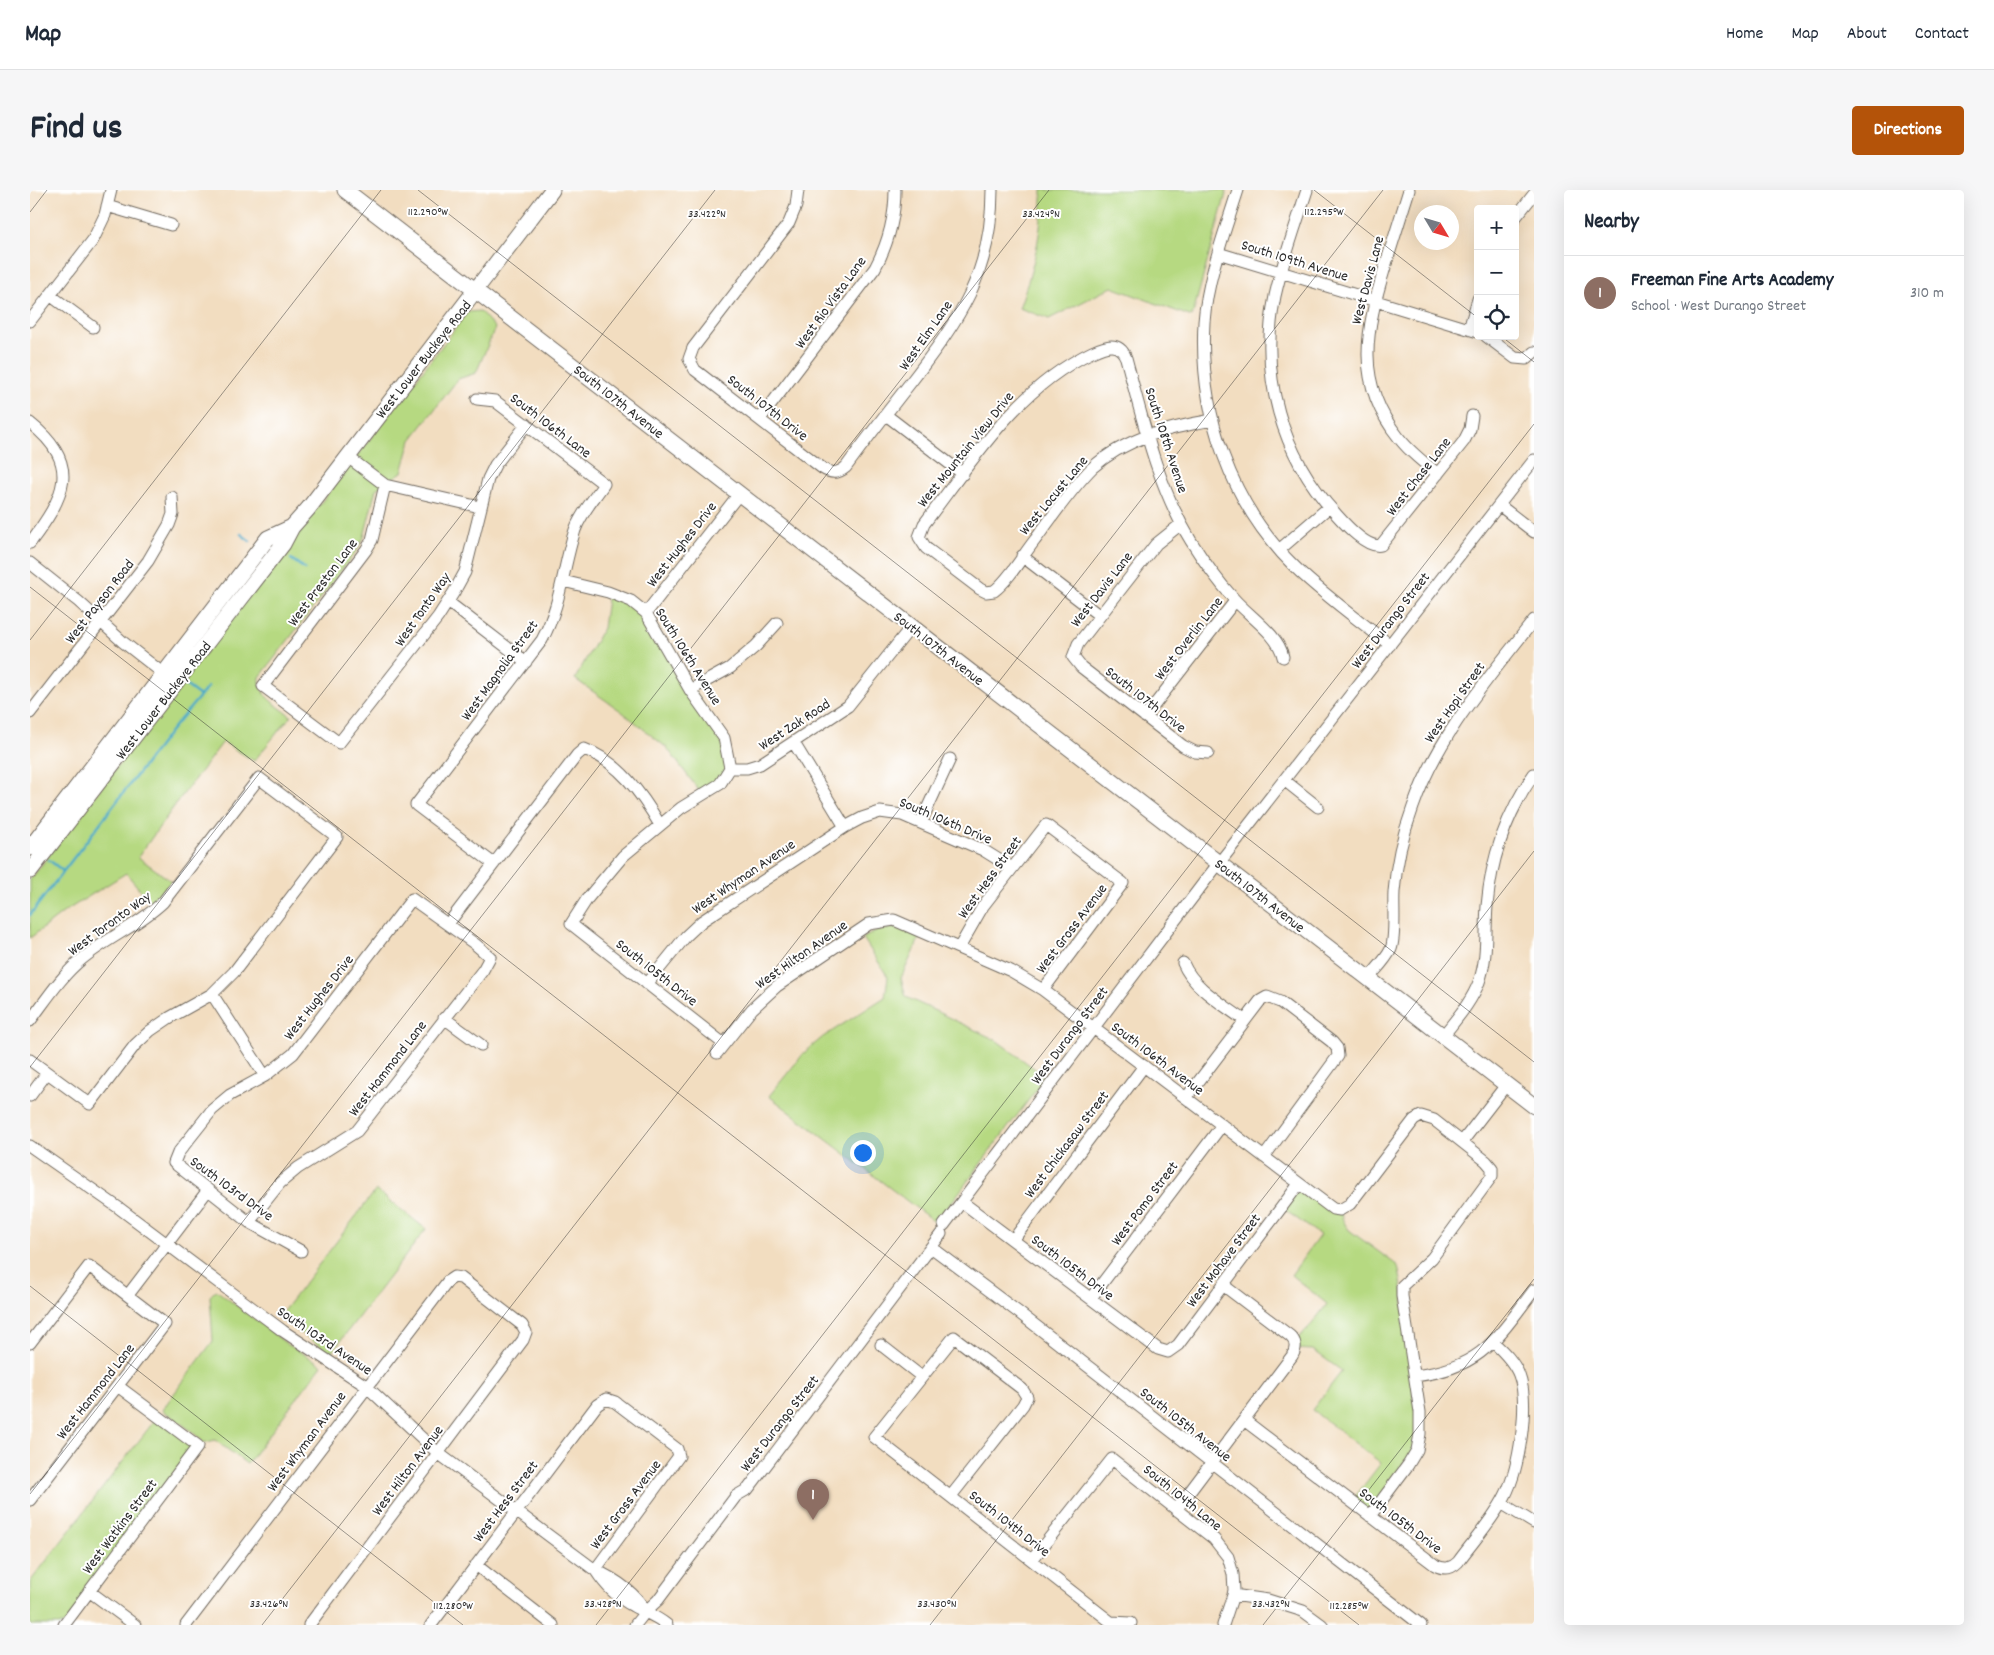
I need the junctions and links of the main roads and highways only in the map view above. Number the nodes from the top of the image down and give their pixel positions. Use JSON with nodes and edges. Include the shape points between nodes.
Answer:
{"nodes":[{"id":1,"x":345,"y":190,"type":"edge"},
{"id":2,"x":552,"y":190,"type":"edge"},
{"id":3,"x":476,"y":290,"type":"junction"},
{"id":4,"x":170,"y":678,"type":"junction"},
{"id":5,"x":30,"y":848,"type":"edge"},
{"id":6,"x":30,"y":871,"type":"edge"},
{"id":7,"x":1534,"y":1106,"type":"edge"}],
"edges":[{"from":1,"to":3,"type":"main road","name":"South 107th Avenue"},
{"from":2,"to":3,"type":"main road","name":"West Lower Buckeye Road"},
{"from":3,"to":4,"type":"main road","name":"West Lower Buckeye Road","via":[[308,509],[292,526],[268,538]]},
{"from":3,"to":7,"type":"main road","name":"South 107th Avenue"},
{"from":4,"to":5,"type":"main road","name":"West Lower Buckeye Road"},
{"from":4,"to":6,"type":"main road","name":"West Lower Buckeye Road"}]}
